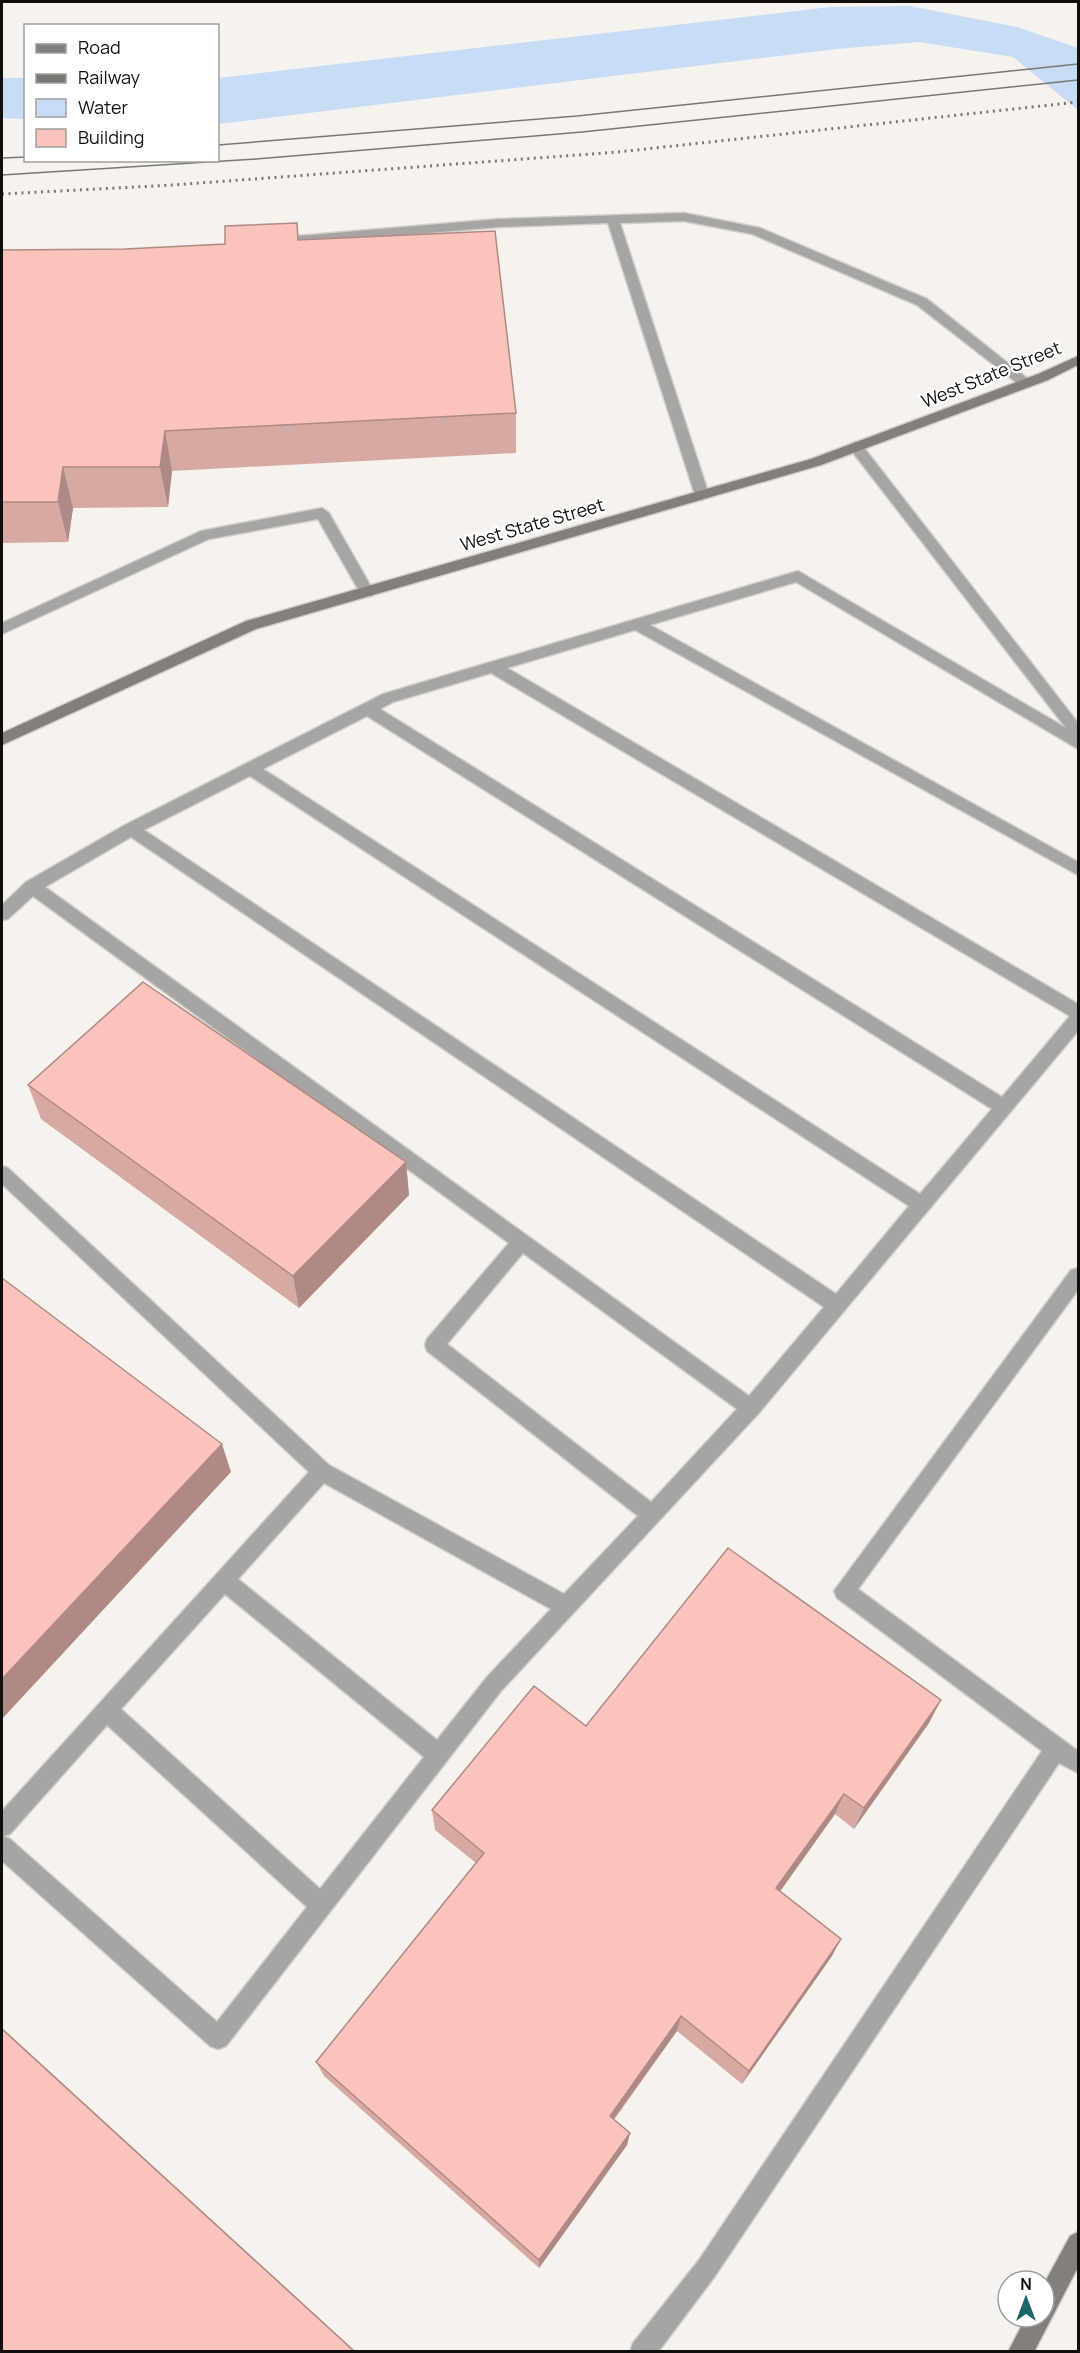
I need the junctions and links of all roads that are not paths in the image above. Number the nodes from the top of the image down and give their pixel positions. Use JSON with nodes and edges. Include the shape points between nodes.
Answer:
{"nodes":[{"id":1,"x":613,"y":219,"type":"junction"},
{"id":2,"x":262,"y":243,"type":"edge"},
{"id":3,"x":1078,"y":360,"type":"edge"},
{"id":4,"x":1026,"y":383,"type":"junction"},
{"id":5,"x":856,"y":447,"type":"junction"},
{"id":6,"x":702,"y":495,"type":"junction"},
{"id":7,"x":367,"y":592,"type":"junction"},
{"id":8,"x":636,"y":624,"type":"junction"},
{"id":9,"x":2,"y":629,"type":"edge"},
{"id":10,"x":493,"y":667,"type":"junction"},
{"id":11,"x":368,"y":709,"type":"junction"},
{"id":12,"x":1078,"y":733,"type":"edge"},
{"id":13,"x":2,"y":739,"type":"edge"},
{"id":14,"x":1078,"y":743,"type":"edge"},
{"id":15,"x":250,"y":768,"type":"junction"},
{"id":16,"x":131,"y":829,"type":"junction"},
{"id":17,"x":1078,"y":869,"type":"edge"},
{"id":18,"x":32,"y":887,"type":"junction"},
{"id":19,"x":2,"y":914,"type":"edge"},
{"id":20,"x":1078,"y":1012,"type":"edge"},
{"id":21,"x":1078,"y":1019,"type":"edge"},
{"id":22,"x":1003,"y":1107,"type":"junction"},
{"id":23,"x":2,"y":1173,"type":"edge"},
{"id":24,"x":922,"y":1205,"type":"junction"},
{"id":25,"x":521,"y":1242,"type":"junction"},
{"id":26,"x":1078,"y":1276,"type":"edge"},
{"id":27,"x":837,"y":1305,"type":"junction"},
{"id":28,"x":751,"y":1408,"type":"junction"},
{"id":29,"x":322,"y":1471,"type":"junction"},
{"id":30,"x":652,"y":1515,"type":"junction"},
{"id":31,"x":223,"y":1580,"type":"junction"},
{"id":32,"x":567,"y":1607,"type":"junction"},
{"id":33,"x":106,"y":1710,"type":"junction"},
{"id":34,"x":1056,"y":1749,"type":"junction"},
{"id":35,"x":439,"y":1755,"type":"junction"},
{"id":36,"x":1078,"y":1763,"type":"edge"},
{"id":37,"x":2,"y":1826,"type":"edge"},
{"id":38,"x":2,"y":1847,"type":"edge"},
{"id":39,"x":321,"y":1905,"type":"junction"},
{"id":40,"x":1078,"y":2244,"type":"edge"},
{"id":41,"x":1056,"y":2285,"type":"edge"},
{"id":42,"x":1032,"y":2329,"type":"edge"},
{"id":43,"x":642,"y":2352,"type":"edge"},
{"id":44,"x":1020,"y":2352,"type":"edge"}],
"edges":[{"from":1,"to":2,"type":"lane"},
{"from":1,"to":4,"type":"lane","via":[[684,217],[755,231],[922,302]]},
{"from":1,"to":6,"type":"lane"},
{"from":3,"to":4,"type":"street","name":"West State Street"},
{"from":4,"to":5,"type":"street","name":"West State Street"},
{"from":5,"to":6,"type":"street","name":"West State Street"},
{"from":5,"to":12,"type":"lane"},
{"from":6,"to":7,"type":"street","name":"West State Street"},
{"from":7,"to":9,"type":"lane","via":[[322,513],[206,535]]},
{"from":7,"to":13,"type":"street","name":"West State Street","via":[[251,625]]},
{"from":8,"to":10,"type":"lane"},
{"from":8,"to":14,"type":"lane","via":[[798,576]]},
{"from":8,"to":17,"type":"lane"},
{"from":10,"to":11,"type":"lane","via":[[388,698]]},
{"from":10,"to":20,"type":"lane"},
{"from":11,"to":15,"type":"lane"},
{"from":11,"to":22,"type":"lane"},
{"from":15,"to":16,"type":"lane"},
{"from":15,"to":24,"type":"lane"},
{"from":16,"to":18,"type":"lane"},
{"from":16,"to":27,"type":"lane"},
{"from":18,"to":19,"type":"lane"},
{"from":18,"to":25,"type":"lane"},
{"from":21,"to":22,"type":"lane"},
{"from":22,"to":24,"type":"lane"},
{"from":23,"to":29,"type":"lane"},
{"from":24,"to":27,"type":"lane"},
{"from":25,"to":28,"type":"lane"},
{"from":25,"to":30,"type":"lane","via":[[434,1345]]},
{"from":26,"to":34,"type":"lane","via":[[844,1591]]},
{"from":27,"to":28,"type":"lane"},
{"from":28,"to":30,"type":"lane"},
{"from":29,"to":31,"type":"lane"},
{"from":29,"to":32,"type":"lane"},
{"from":30,"to":32,"type":"lane"},
{"from":31,"to":33,"type":"lane"},
{"from":31,"to":35,"type":"lane"},
{"from":32,"to":35,"type":"lane","via":[[494,1684]]},
{"from":33,"to":37,"type":"lane"},
{"from":33,"to":39,"type":"lane"},
{"from":34,"to":36,"type":"lane"},
{"from":34,"to":43,"type":"lane","via":[[707,2268]]},
{"from":35,"to":39,"type":"lane"},
{"from":38,"to":39,"type":"lane","via":[[218,2038]]},
{"from":40,"to":41,"type":"street"},
{"from":42,"to":44,"type":"street"}]}
